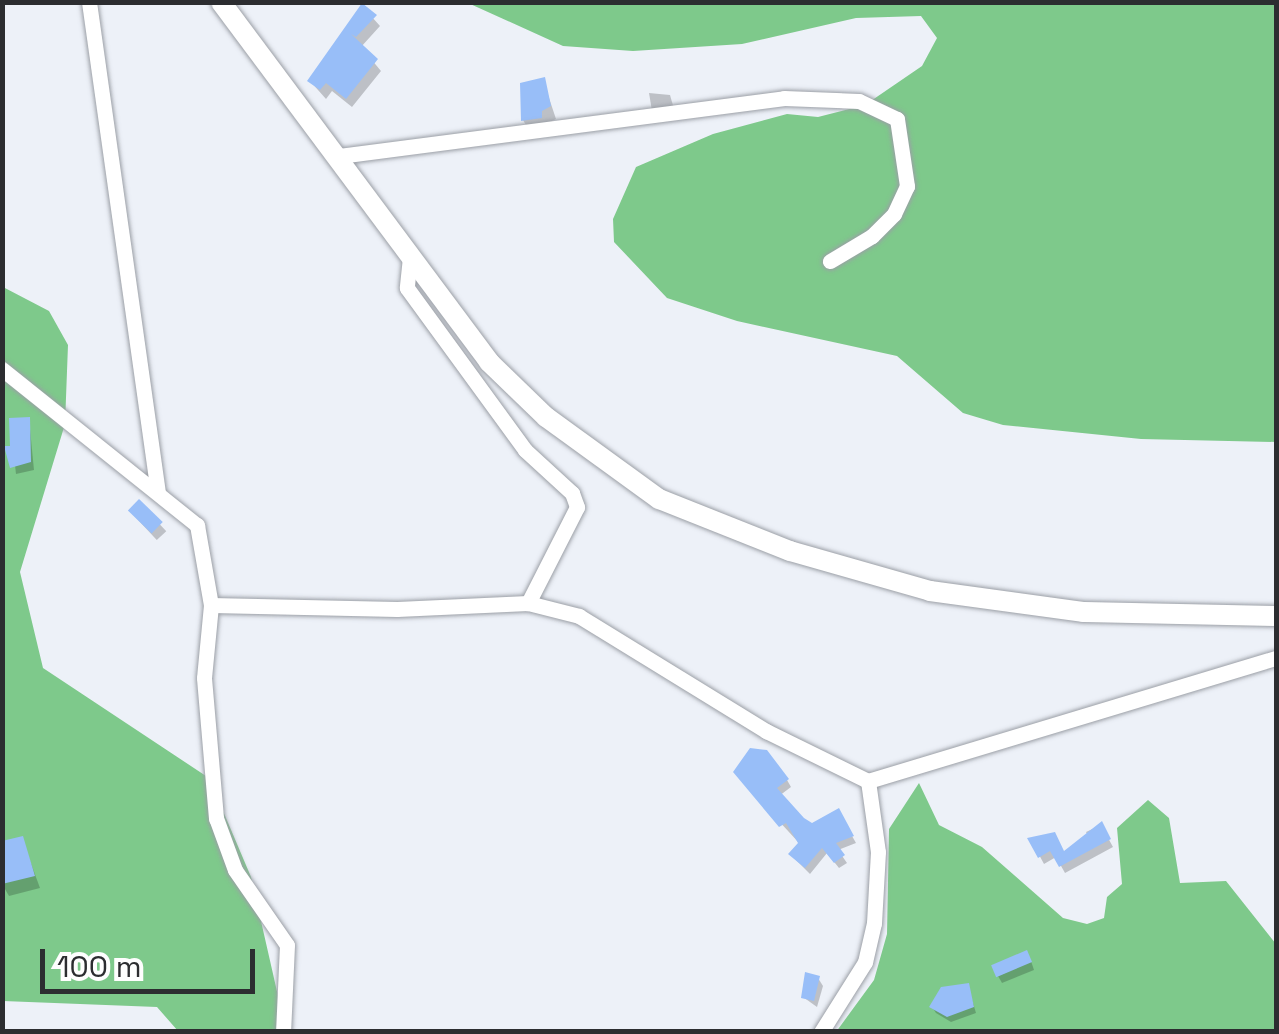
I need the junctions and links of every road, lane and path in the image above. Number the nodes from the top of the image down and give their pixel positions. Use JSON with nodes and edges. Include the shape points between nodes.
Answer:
{"nodes":[{"id":1,"x":89,"y":2,"type":"edge"},
{"id":2,"x":222,"y":2,"type":"edge"},
{"id":3,"x":340,"y":156,"type":"junction"},
{"id":4,"x":410,"y":257,"type":"junction"},
{"id":5,"x":830,"y":261,"type":"dead end"},
{"id":6,"x":2,"y":369,"type":"edge"},
{"id":7,"x":158,"y":491,"type":"junction"},
{"id":8,"x":528,"y":603,"type":"junction"},
{"id":9,"x":211,"y":605,"type":"junction"},
{"id":10,"x":1276,"y":616,"type":"edge"},
{"id":11,"x":1276,"y":658,"type":"edge"},
{"id":12,"x":868,"y":781,"type":"junction"},
{"id":13,"x":282,"y":1032,"type":"edge"},
{"id":14,"x":821,"y":1032,"type":"edge"}],
"edges":[{"from":1,"to":7,"type":"street"},
{"from":2,"to":3,"type":"street"},
{"from":3,"to":4,"type":"street"},
{"from":3,"to":5,"type":"street","via":[[784,98],[859,101],[896,120],[906,186],[883,226]]},
{"from":4,"to":8,"type":"street","via":[[407,288],[526,450],[572,492],[577,507]]},
{"from":4,"to":10,"type":"street","via":[[489,362],[546,417],[659,499],[722,528],[855,570],[991,602],[1201,619]]},
{"from":6,"to":7,"type":"street"},
{"from":7,"to":9,"type":"street","via":[[197,525]]},
{"from":8,"to":9,"type":"street"},
{"from":8,"to":12,"type":"street","via":[[579,616],[766,731]]},
{"from":9,"to":13,"type":"street","via":[[204,678],[216,818],[236,870],[287,944]]},
{"from":11,"to":12,"type":"street"},
{"from":12,"to":14,"type":"street","via":[[878,852],[874,923],[865,962]]}]}
